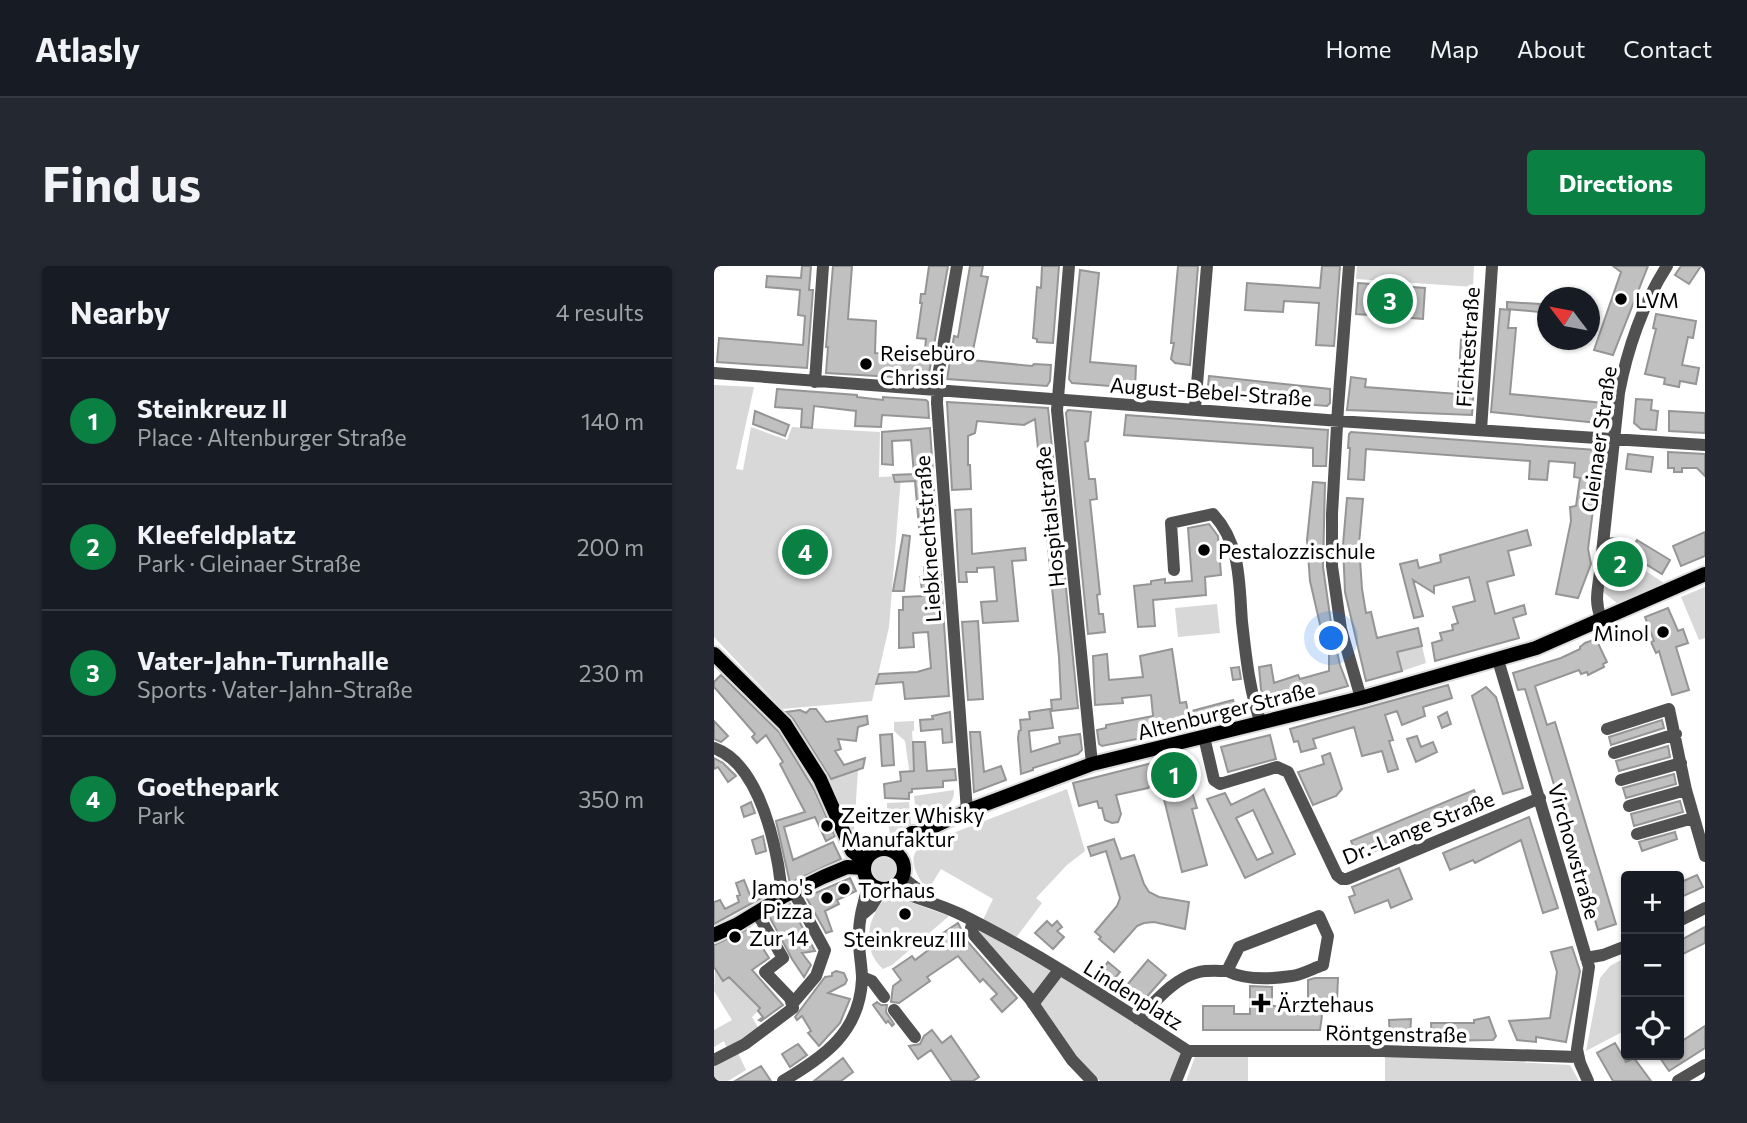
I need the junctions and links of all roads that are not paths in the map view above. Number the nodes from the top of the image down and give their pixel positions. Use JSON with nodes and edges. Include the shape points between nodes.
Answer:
{"nodes":[{"id":1,"x":823,"y":266,"type":"edge"},
{"id":2,"x":957,"y":266,"type":"edge"},
{"id":3,"x":1069,"y":266,"type":"edge"},
{"id":4,"x":1207,"y":266,"type":"edge"},
{"id":5,"x":1349,"y":266,"type":"edge"},
{"id":6,"x":1492,"y":266,"type":"edge"},
{"id":7,"x":1667,"y":266,"type":"edge"},
{"id":8,"x":714,"y":373,"type":"edge"},
{"id":9,"x":816,"y":382,"type":"junction"},
{"id":10,"x":937,"y":390,"type":"junction"},
{"id":11,"x":1058,"y":400,"type":"junction"},
{"id":12,"x":1195,"y":408,"type":"junction"},
{"id":13,"x":1338,"y":420,"type":"junction"},
{"id":14,"x":1481,"y":430,"type":"junction"},
{"id":15,"x":1614,"y":440,"type":"junction"},
{"id":16,"x":1705,"y":445,"type":"edge"},
{"id":17,"x":1603,"y":542,"type":"junction"},
{"id":18,"x":1622,"y":544,"type":"dead end"},
{"id":19,"x":1174,"y":570,"type":"dead end"},
{"id":20,"x":1705,"y":574,"type":"edge"},
{"id":21,"x":1601,"y":618,"type":"junction"},
{"id":22,"x":714,"y":653,"type":"edge"},
{"id":23,"x":1498,"y":660,"type":"junction"},
{"id":24,"x":1361,"y":698,"type":"junction"},
{"id":25,"x":1261,"y":723,"type":"junction"},
{"id":26,"x":1607,"y":729,"type":"dead end"},
{"id":27,"x":1676,"y":734,"type":"junction"},
{"id":28,"x":1204,"y":737,"type":"junction"},
{"id":29,"x":714,"y":748,"type":"edge"},
{"id":30,"x":1614,"y":753,"type":"dead end"},
{"id":31,"x":1681,"y":763,"type":"junction"},
{"id":32,"x":1093,"y":764,"type":"junction"},
{"id":33,"x":1621,"y":780,"type":"dead end"},
{"id":34,"x":1686,"y":790,"type":"junction"},
{"id":35,"x":1539,"y":799,"type":"junction"},
{"id":36,"x":1629,"y":806,"type":"dead end"},
{"id":37,"x":967,"y":811,"type":"junction"},
{"id":38,"x":1693,"y":818,"type":"junction"},
{"id":39,"x":920,"y":833,"type":"junction"},
{"id":40,"x":1637,"y":834,"type":"dead end"},
{"id":41,"x":1705,"y":856,"type":"edge"},
{"id":42,"x":872,"y":857,"type":"junction"},
{"id":43,"x":902,"y":861,"type":"junction"},
{"id":44,"x":902,"y":877,"type":"junction"},
{"id":45,"x":881,"y":886,"type":"junction"},
{"id":46,"x":789,"y":893,"type":"junction"},
{"id":47,"x":924,"y":898,"type":"junction"},
{"id":48,"x":1705,"y":908,"type":"edge"},
{"id":49,"x":757,"y":913,"type":"junction"},
{"id":50,"x":967,"y":918,"type":"junction"},
{"id":51,"x":1684,"y":918,"type":"edge"},
{"id":52,"x":714,"y":935,"type":"edge"},
{"id":53,"x":1621,"y":948,"type":"edge"},
{"id":54,"x":1587,"y":958,"type":"junction"},
{"id":55,"x":1059,"y":970,"type":"junction"},
{"id":56,"x":1227,"y":971,"type":"junction"},
{"id":57,"x":861,"y":981,"type":"junction"},
{"id":58,"x":884,"y":997,"type":"dead end"},
{"id":59,"x":793,"y":1003,"type":"junction"},
{"id":60,"x":1033,"y":1004,"type":"junction"},
{"id":61,"x":894,"y":1010,"type":"dead end"},
{"id":62,"x":1138,"y":1019,"type":"junction"},
{"id":63,"x":915,"y":1037,"type":"dead end"},
{"id":64,"x":1188,"y":1051,"type":"junction"},
{"id":65,"x":1578,"y":1057,"type":"junction"},
{"id":66,"x":714,"y":1060,"type":"edge"},
{"id":67,"x":1705,"y":1065,"type":"edge"},
{"id":68,"x":783,"y":1081,"type":"edge"},
{"id":69,"x":1092,"y":1081,"type":"edge"},
{"id":70,"x":1177,"y":1081,"type":"edge"},
{"id":71,"x":1588,"y":1081,"type":"edge"},
{"id":72,"x":1678,"y":1081,"type":"edge"}],
"edges":[{"from":1,"to":9,"type":"street"},
{"from":2,"to":10,"type":"street","name":"Liebknechtstraße"},
{"from":3,"to":11,"type":"street","name":"Hospitalstraße"},
{"from":4,"to":12,"type":"street"},
{"from":5,"to":13,"type":"street"},
{"from":6,"to":14,"type":"street","name":"Fichtestraße"},
{"from":7,"to":15,"type":"street","name":"Gleinaer Straße","via":[[1646,304],[1625,368]]},
{"from":8,"to":9,"type":"street","name":"August-Bebel-Straße"},
{"from":9,"to":10,"type":"street","name":"August-Bebel-Straße"},
{"from":10,"to":11,"type":"street","name":"August-Bebel-Straße"},
{"from":10,"to":37,"type":"street","name":"Liebknechtstraße"},
{"from":11,"to":12,"type":"street","name":"August-Bebel-Straße"},
{"from":11,"to":32,"type":"street","name":"Hospitalstraße"},
{"from":12,"to":13,"type":"street","name":"August-Bebel-Straße"},
{"from":13,"to":14,"type":"street","name":"August-Bebel-Straße"},
{"from":13,"to":24,"type":"street","via":[[1332,566],[1341,629]]},
{"from":14,"to":15,"type":"street","name":"August-Bebel-Straße"},
{"from":15,"to":16,"type":"street","name":"August-Bebel-Straße"},
{"from":15,"to":17,"type":"street","name":"Gleinaer Straße"},
{"from":17,"to":18,"type":"street"},
{"from":17,"to":21,"type":"street","name":"Gleinaer Straße","via":[[1595,602]]},
{"from":19,"to":25,"type":"street","via":[[1171,523],[1213,514],[1226,528],[1240,576],[1248,672]]},
{"from":20,"to":21,"type":"main road","name":"Altenburger Straße"},
{"from":21,"to":23,"type":"main road","name":"Altenburger Straße"},
{"from":22,"to":42,"type":"main road","via":[[785,724],[820,779],[854,854]]},
{"from":23,"to":24,"type":"main road","name":"Altenburger Straße"},
{"from":23,"to":35,"type":"street","name":"Virchowstraße"},
{"from":24,"to":25,"type":"main road","name":"Altenburger Straße"},
{"from":25,"to":28,"type":"main road","name":"Altenburger Straße"},
{"from":26,"to":27,"type":"street","via":[[1668,709]]},
{"from":27,"to":30,"type":"street"},
{"from":27,"to":31,"type":"street"},
{"from":28,"to":32,"type":"main road","name":"Altenburger Straße"},
{"from":28,"to":35,"type":"street","name":"Dr.-Lange Straße","via":[[1214,780],[1220,784],[1277,767],[1291,776],[1342,879]]},
{"from":29,"to":46,"type":"street","via":[[726,752],[757,792],[767,817],[779,881]]},
{"from":31,"to":33,"type":"street"},
{"from":31,"to":34,"type":"street"},
{"from":32,"to":37,"type":"main road","name":"Altenburger Straße"},
{"from":34,"to":36,"type":"street"},
{"from":34,"to":38,"type":"street"},
{"from":35,"to":54,"type":"street","name":"Virchowstraße"},
{"from":37,"to":39,"type":"main road","name":"Altenburger Straße"},
{"from":38,"to":40,"type":"street"},
{"from":38,"to":41,"type":"street"},
{"from":39,"to":42,"type":"main road","name":"Altenburger Straße","via":[[912,833]]},
{"from":39,"to":43,"type":"main road"},
{"from":42,"to":43,"type":"main road","via":[[897,853]]},
{"from":42,"to":45,"type":"main road"},
{"from":42,"to":46,"type":"main road","name":"Altenburger Straße"},
{"from":43,"to":44,"type":"main road"},
{"from":44,"to":45,"type":"main road"},
{"from":44,"to":47,"type":"street"},
{"from":45,"to":47,"type":"street"},
{"from":45,"to":57,"type":"street","via":[[863,900]]},
{"from":46,"to":49,"type":"main road","name":"Altenburger Straße"},
{"from":46,"to":59,"type":"street","via":[[825,950],[816,976]]},
{"from":47,"to":50,"type":"street","name":"Lindenplatz"},
{"from":48,"to":51,"type":"street"},
{"from":49,"to":52,"type":"main road","name":"Altenburger Straße"},
{"from":49,"to":59,"type":"street","via":[[783,958],[765,972]]},
{"from":50,"to":55,"type":"street","name":"Lindenplatz"},
{"from":50,"to":60,"type":"street","via":[[974,935]]},
{"from":53,"to":54,"type":"street"},
{"from":54,"to":65,"type":"street","name":"Virchowstraße","via":[[1589,975]]},
{"from":55,"to":60,"type":"street","name":"Lindenplatz"},
{"from":55,"to":62,"type":"street","name":"Lindenplatz"},
{"from":56,"to":56,"type":"street","via":[[1240,977],[1295,976],[1323,965],[1328,936],[1319,916],[1239,947]]},
{"from":56,"to":62,"type":"street","via":[[1199,972],[1185,978]]},
{"from":57,"to":58,"type":"street","via":[[872,981]]},
{"from":57,"to":68,"type":"street","via":[[855,1010],[837,1042],[820,1059]]},
{"from":59,"to":66,"type":"street","via":[[773,1026]]},
{"from":60,"to":69,"type":"street"},
{"from":61,"to":63,"type":"street"},
{"from":62,"to":64,"type":"street","name":"Lindenplatz"},
{"from":64,"to":65,"type":"street","name":"Röntgenstraße"},
{"from":64,"to":70,"type":"street"},
{"from":65,"to":71,"type":"street"},
{"from":67,"to":72,"type":"street"}]}
